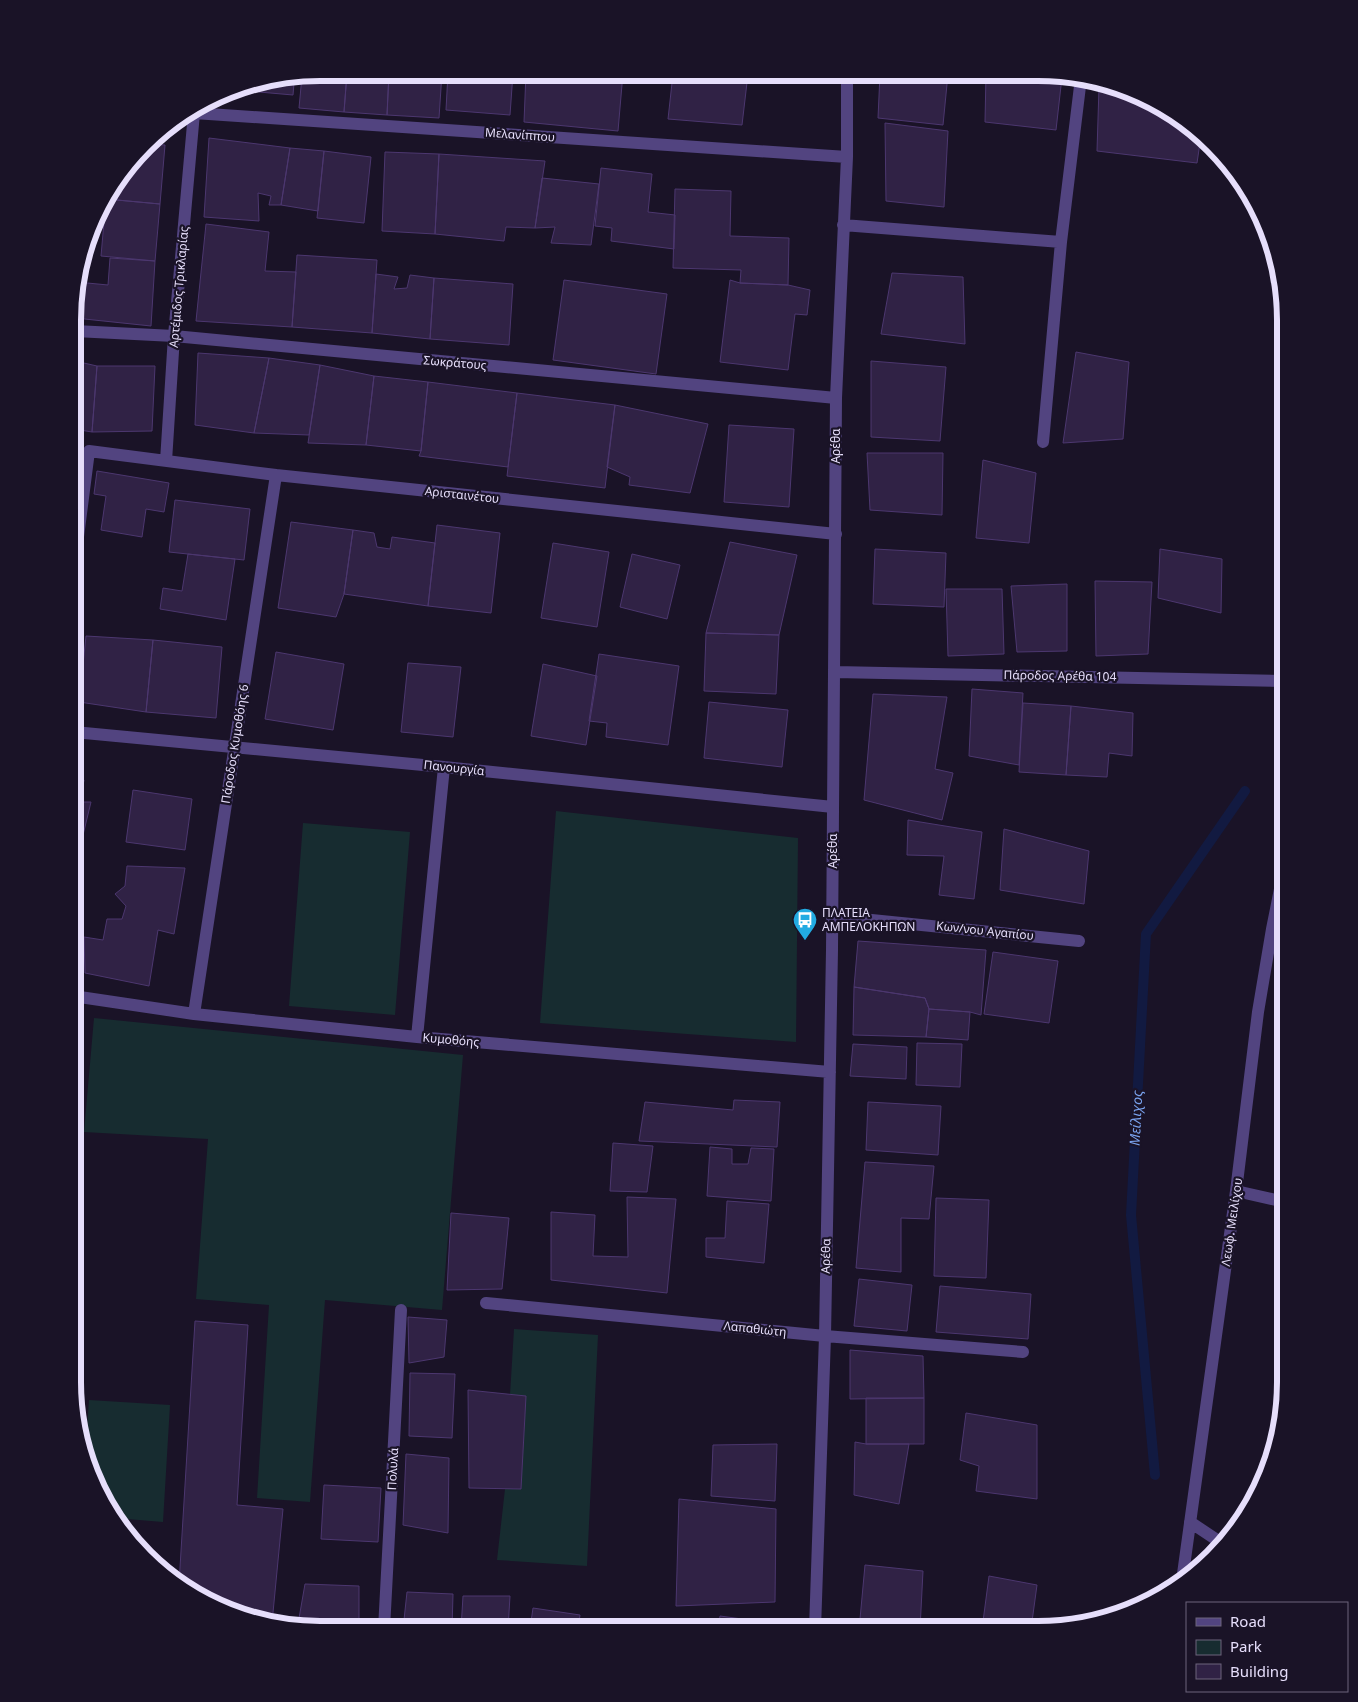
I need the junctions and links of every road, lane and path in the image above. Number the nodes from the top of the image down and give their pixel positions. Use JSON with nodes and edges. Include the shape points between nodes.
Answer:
{"nodes":[{"id":1,"x":847,"y":81,"type":"edge"},
{"id":2,"x":1080,"y":85,"type":"edge"},
{"id":3,"x":200,"y":113,"type":"edge"},
{"id":4,"x":194,"y":118,"type":"edge"},
{"id":5,"x":847,"y":157,"type":"junction"},
{"id":6,"x":843,"y":225,"type":"junction"},
{"id":7,"x":1061,"y":242,"type":"junction"},
{"id":8,"x":81,"y":331,"type":"edge"},
{"id":9,"x":174,"y":336,"type":"junction"},
{"id":10,"x":836,"y":398,"type":"junction"},
{"id":11,"x":1043,"y":442,"type":"dead end"},
{"id":12,"x":166,"y":461,"type":"junction"},
{"id":13,"x":276,"y":475,"type":"junction"},
{"id":14,"x":81,"y":513,"type":"edge"},
{"id":15,"x":836,"y":534,"type":"junction"},
{"id":16,"x":835,"y":672,"type":"junction"},
{"id":17,"x":1277,"y":681,"type":"edge"},
{"id":18,"x":81,"y":733,"type":"edge"},
{"id":19,"x":234,"y":748,"type":"junction"},
{"id":20,"x":444,"y":767,"type":"junction"},
{"id":21,"x":833,"y":807,"type":"junction"},
{"id":22,"x":1277,"y":904,"type":"edge"},
{"id":23,"x":832,"y":916,"type":"junction"},
{"id":24,"x":1079,"y":941,"type":"dead end"},
{"id":25,"x":81,"y":997,"type":"edge"},
{"id":26,"x":194,"y":1014,"type":"junction"},
{"id":27,"x":417,"y":1037,"type":"junction"},
{"id":28,"x":830,"y":1072,"type":"junction"},
{"id":29,"x":1236,"y":1191,"type":"junction"},
{"id":30,"x":1277,"y":1200,"type":"edge"},
{"id":31,"x":486,"y":1303,"type":"dead end"},
{"id":32,"x":401,"y":1310,"type":"dead end"},
{"id":33,"x":825,"y":1336,"type":"junction"},
{"id":34,"x":1023,"y":1352,"type":"dead end"},
{"id":35,"x":1190,"y":1522,"type":"junction"},
{"id":36,"x":1216,"y":1540,"type":"edge"},
{"id":37,"x":1183,"y":1571,"type":"edge"},
{"id":38,"x":384,"y":1621,"type":"edge"},
{"id":39,"x":815,"y":1621,"type":"edge"}],
"edges":[{"from":1,"to":5,"type":"street","name":"Αρέθα"},
{"from":2,"to":7,"type":"street"},
{"from":3,"to":5,"type":"street","name":"Μελανίππου"},
{"from":4,"to":9,"type":"street","name":"Αρτέμιδος Τρικλαρίας"},
{"from":5,"to":6,"type":"street","name":"Αρέθα"},
{"from":6,"to":7,"type":"street"},
{"from":6,"to":10,"type":"street","name":"Αρέθα"},
{"from":7,"to":11,"type":"street"},
{"from":8,"to":9,"type":"street","name":"Σωκράτους"},
{"from":9,"to":10,"type":"street","name":"Σωκράτους"},
{"from":9,"to":12,"type":"street","name":"Αρτέμιδος Τρικλαρίας"},
{"from":10,"to":15,"type":"street","name":"Αρέθα"},
{"from":12,"to":13,"type":"street","name":"Αρισταινέτου"},
{"from":12,"to":14,"type":"street","name":"Αρισταινέτου","via":[[89,451]]},
{"from":13,"to":15,"type":"street","name":"Αρισταινέτου"},
{"from":13,"to":19,"type":"street","name":"Πάροδος Κυμοθόης 6"},
{"from":15,"to":16,"type":"street","name":"Αρέθα"},
{"from":16,"to":17,"type":"street","name":"Πάροδος Αρέθα 104"},
{"from":16,"to":21,"type":"street","name":"Αρέθα"},
{"from":18,"to":19,"type":"street","name":"Πανουργία"},
{"from":19,"to":20,"type":"street","name":"Πανουργία"},
{"from":19,"to":26,"type":"street","name":"Πάροδος Κυμοθόης 6"},
{"from":20,"to":21,"type":"street","name":"Πανουργία"},
{"from":20,"to":27,"type":"street"},
{"from":21,"to":23,"type":"street","name":"Αρέθα"},
{"from":22,"to":29,"type":"street","name":"Λεωφ. Μειλίχου","via":[[1258,1012]]},
{"from":23,"to":24,"type":"street","name":"Κων/νου Αγαπίου"},
{"from":23,"to":28,"type":"street","name":"Αρέθα"},
{"from":25,"to":26,"type":"street","name":"Κυμοθόης"},
{"from":26,"to":27,"type":"street","name":"Κυμοθόης"},
{"from":27,"to":28,"type":"street","name":"Κυμοθόης"},
{"from":28,"to":33,"type":"street","name":"Αρέθα"},
{"from":29,"to":30,"type":"street"},
{"from":29,"to":35,"type":"street","name":"Λεωφ. Μειλίχου"},
{"from":31,"to":33,"type":"street","name":"Λαπαθιώτη"},
{"from":32,"to":38,"type":"street","name":"Πολυλά"},
{"from":33,"to":34,"type":"street","name":"Λαπαθιώτη"},
{"from":33,"to":39,"type":"street","name":"Αρέθα"},
{"from":35,"to":36,"type":"street"},
{"from":35,"to":37,"type":"street","name":"Λεωφ. Μειλίχου"}]}
